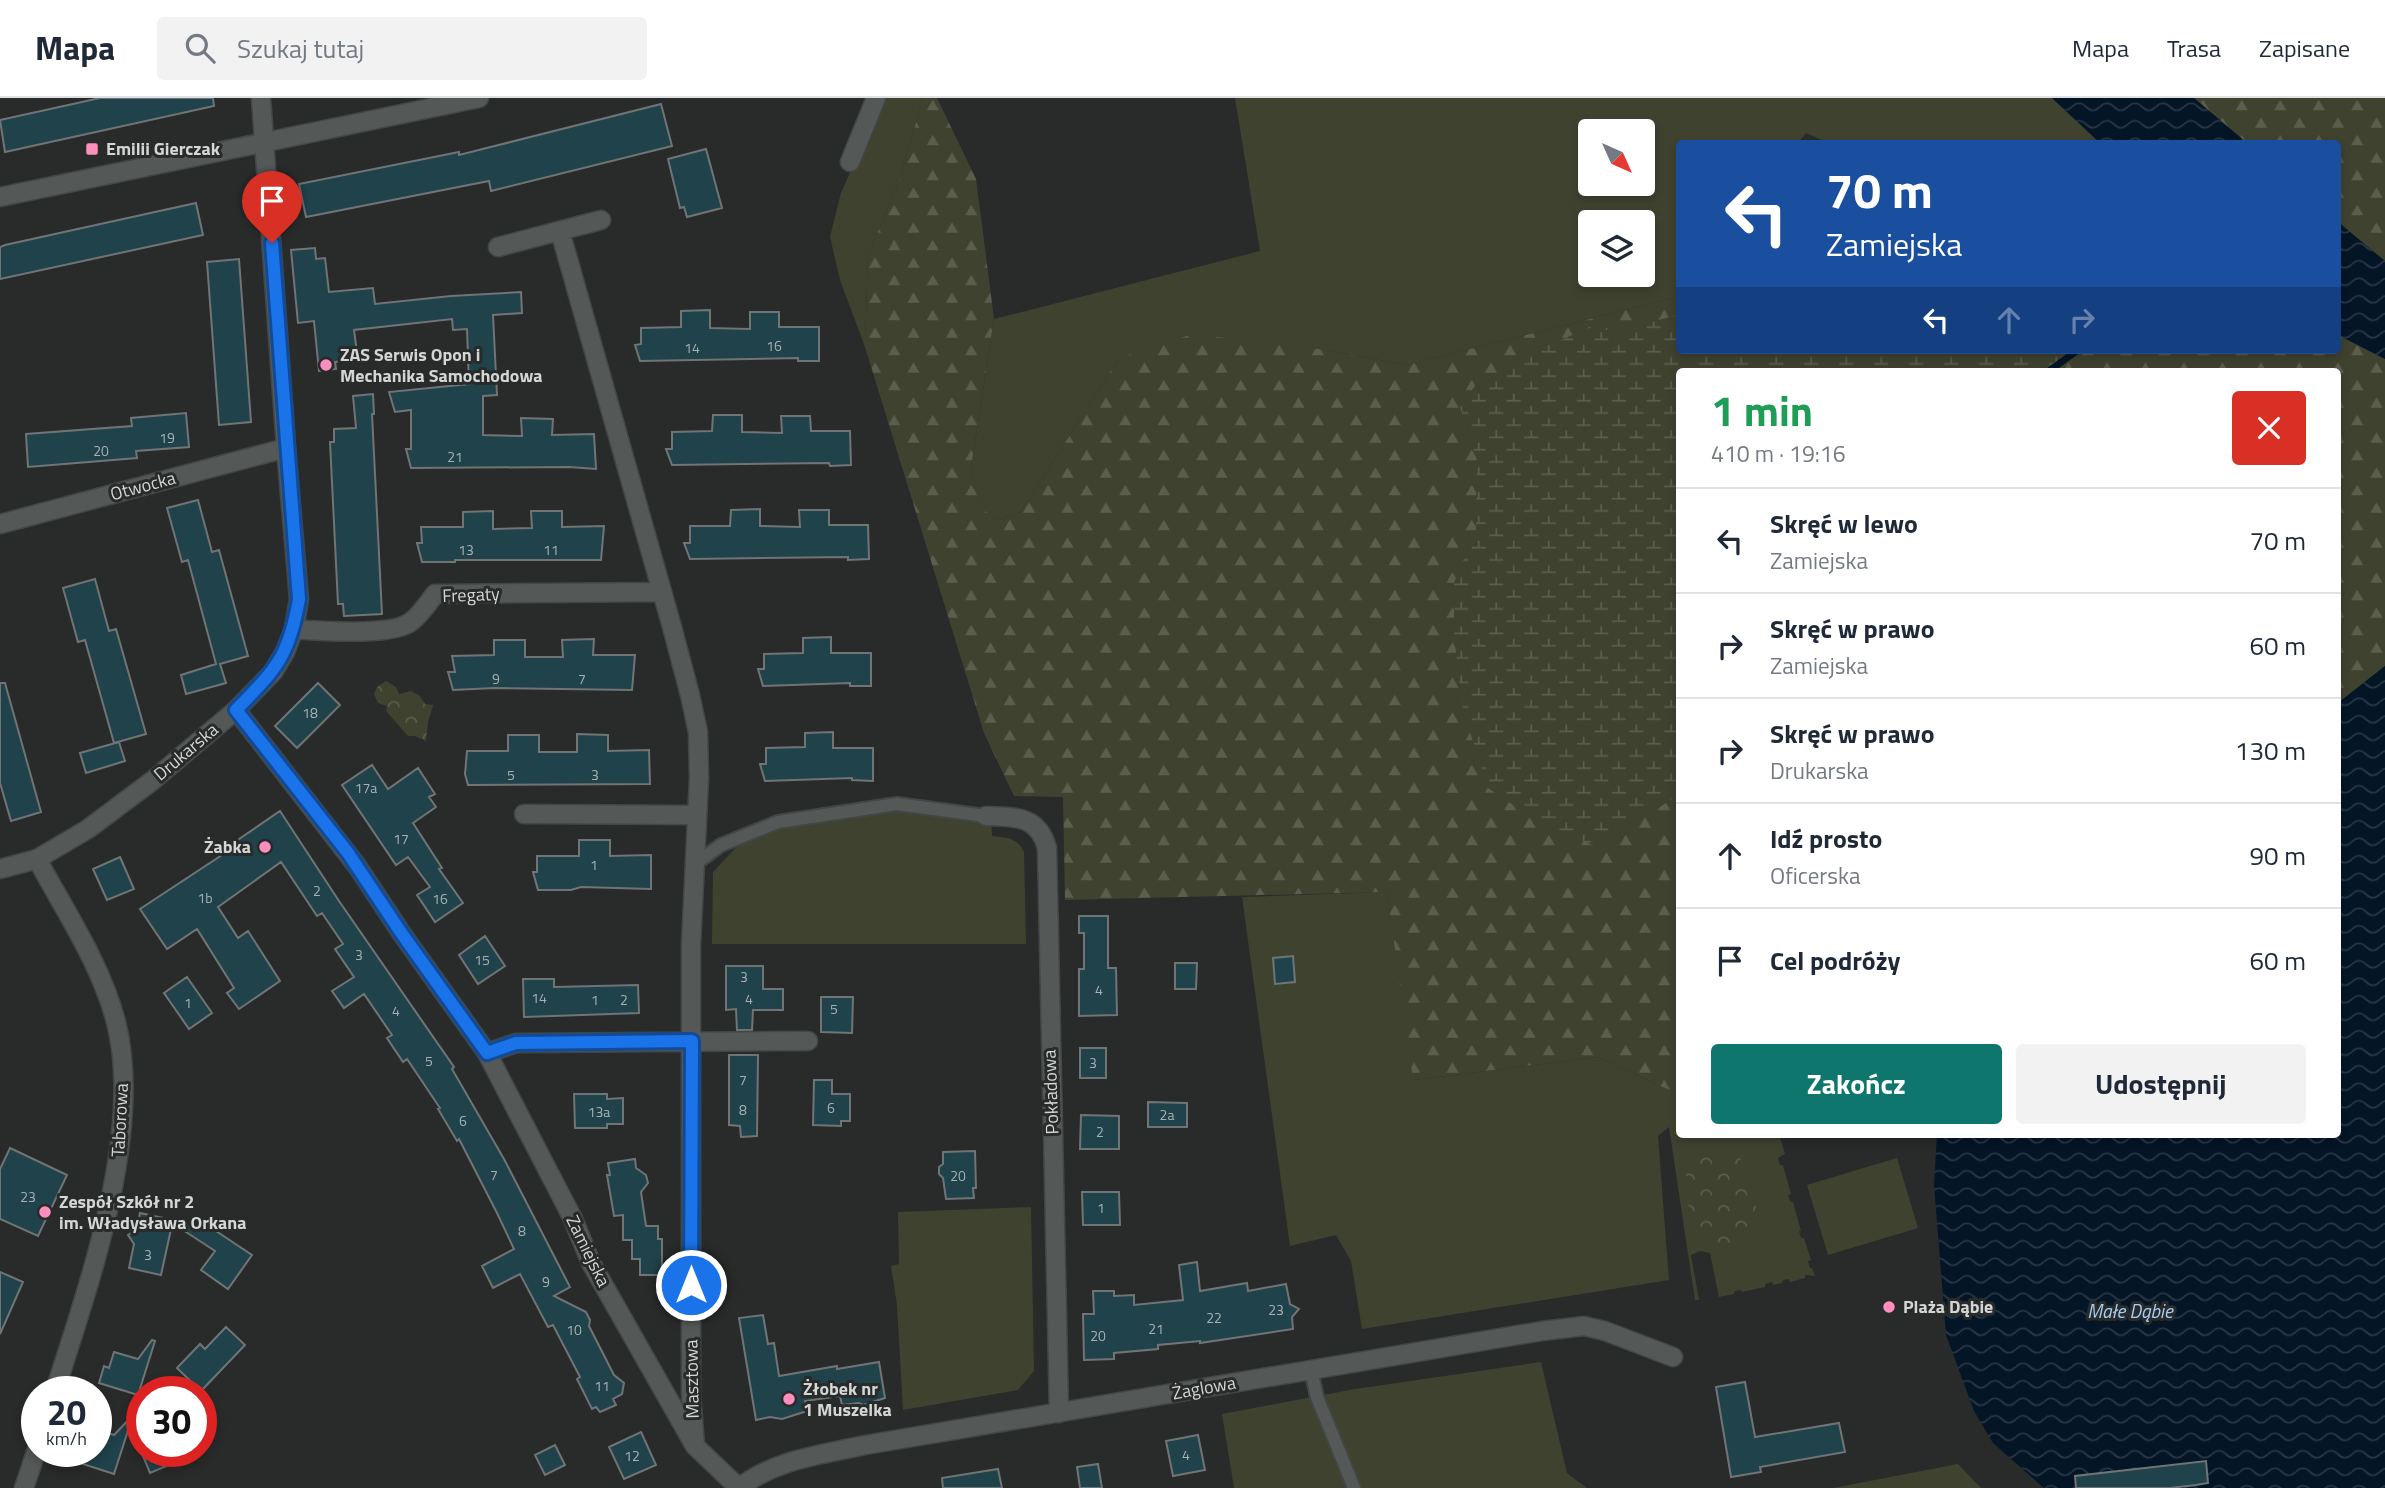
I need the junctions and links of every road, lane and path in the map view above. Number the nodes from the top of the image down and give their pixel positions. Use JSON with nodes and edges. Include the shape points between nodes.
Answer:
{"nodes":[{"id":1,"x":261,"y":98,"type":"edge"},
{"id":2,"x":480,"y":98,"type":"edge"},
{"id":3,"x":876,"y":98,"type":"edge"},
{"id":4,"x":265,"y":141,"type":"junction"},
{"id":5,"x":850,"y":162,"type":"dead end"},
{"id":6,"x":0,"y":197,"type":"edge"},
{"id":7,"x":601,"y":220,"type":"dead end"},
{"id":8,"x":560,"y":231,"type":"junction"},
{"id":9,"x":498,"y":247,"type":"dead end"},
{"id":10,"x":286,"y":448,"type":"junction"},
{"id":11,"x":0,"y":524,"type":"edge"},
{"id":12,"x":662,"y":592,"type":"junction"},
{"id":13,"x":294,"y":629,"type":"junction"},
{"id":14,"x":236,"y":710,"type":"junction"},
{"id":15,"x":524,"y":814,"type":"dead end"},
{"id":16,"x":697,"y":815,"type":"junction"},
{"id":17,"x":986,"y":816,"type":"joint"},
{"id":18,"x":37,"y":859,"type":"junction"},
{"id":19,"x":695,"y":864,"type":"junction"},
{"id":20,"x":0,"y":869,"type":"edge"},
{"id":21,"x":692,"y":1041,"type":"junction"},
{"id":22,"x":808,"y":1041,"type":"dead end"},
{"id":23,"x":487,"y":1053,"type":"junction"},
{"id":24,"x":1673,"y":1357,"type":"dead end"},
{"id":25,"x":1311,"y":1370,"type":"junction"},
{"id":26,"x":60,"y":1376,"type":"edge"},
{"id":27,"x":1059,"y":1413,"type":"junction"},
{"id":28,"x":695,"y":1446,"type":"junction"},
{"id":29,"x":30,"y":1467,"type":"edge"},
{"id":30,"x":23,"y":1488,"type":"edge"},
{"id":31,"x":739,"y":1488,"type":"edge"},
{"id":32,"x":1354,"y":1488,"type":"edge"}],
"edges":[{"from":1,"to":4,"type":"street","name":"Drukarska"},
{"from":2,"to":4,"type":"street"},
{"from":3,"to":5,"type":"street"},
{"from":4,"to":6,"type":"street"},
{"from":4,"to":10,"type":"street","name":"Drukarska"},
{"from":7,"to":8,"type":"street"},
{"from":8,"to":9,"type":"street"},
{"from":8,"to":12,"type":"street"},
{"from":10,"to":11,"type":"street","name":"Otwocka"},
{"from":10,"to":13,"type":"street","name":"Drukarska","via":[[299,599]]},
{"from":12,"to":13,"type":"street","name":"Fregaty","via":[[435,594],[410,623],[395,629]]},
{"from":12,"to":16,"type":"street","via":[[698,732]]},
{"from":13,"to":14,"type":"street","name":"Drukarska","via":[[273,672]]},
{"from":14,"to":18,"type":"street","name":"Drukarska","via":[[121,806]]},
{"from":14,"to":23,"type":"street","name":"Zamiejska","via":[[338,839]]},
{"from":15,"to":16,"type":"street"},
{"from":16,"to":19,"type":"street"},
{"from":17,"to":19,"type":"lane","via":[[897,804],[778,822],[720,845]]},
{"from":17,"to":27,"type":"street","name":"Pokładowa","via":[[1029,822],[1042,834],[1047,848]]},
{"from":18,"to":20,"type":"street","name":"Drukarska"},
{"from":18,"to":26,"type":"street","name":"Taborowa","via":[[96,968],[116,1022],[122,1061],[119,1158]]},
{"from":19,"to":21,"type":"street","name":"Masztowa"},
{"from":21,"to":22,"type":"street"},
{"from":21,"to":23,"type":"street","via":[[516,1043]]},
{"from":21,"to":28,"type":"street","name":"Masztowa","via":[[691,1394]]},
{"from":23,"to":28,"type":"street","name":"Zamiejska","via":[[591,1263]]},
{"from":24,"to":25,"type":"street","name":"Żaglowa","via":[[1584,1326]]},
{"from":25,"to":27,"type":"street","name":"Żaglowa"},
{"from":25,"to":32,"type":"lane","via":[[1317,1397]]},
{"from":27,"to":31,"type":"street","name":"Żaglowa","via":[[780,1463]]},
{"from":28,"to":31,"type":"street"},
{"from":29,"to":30,"type":"street"}]}
